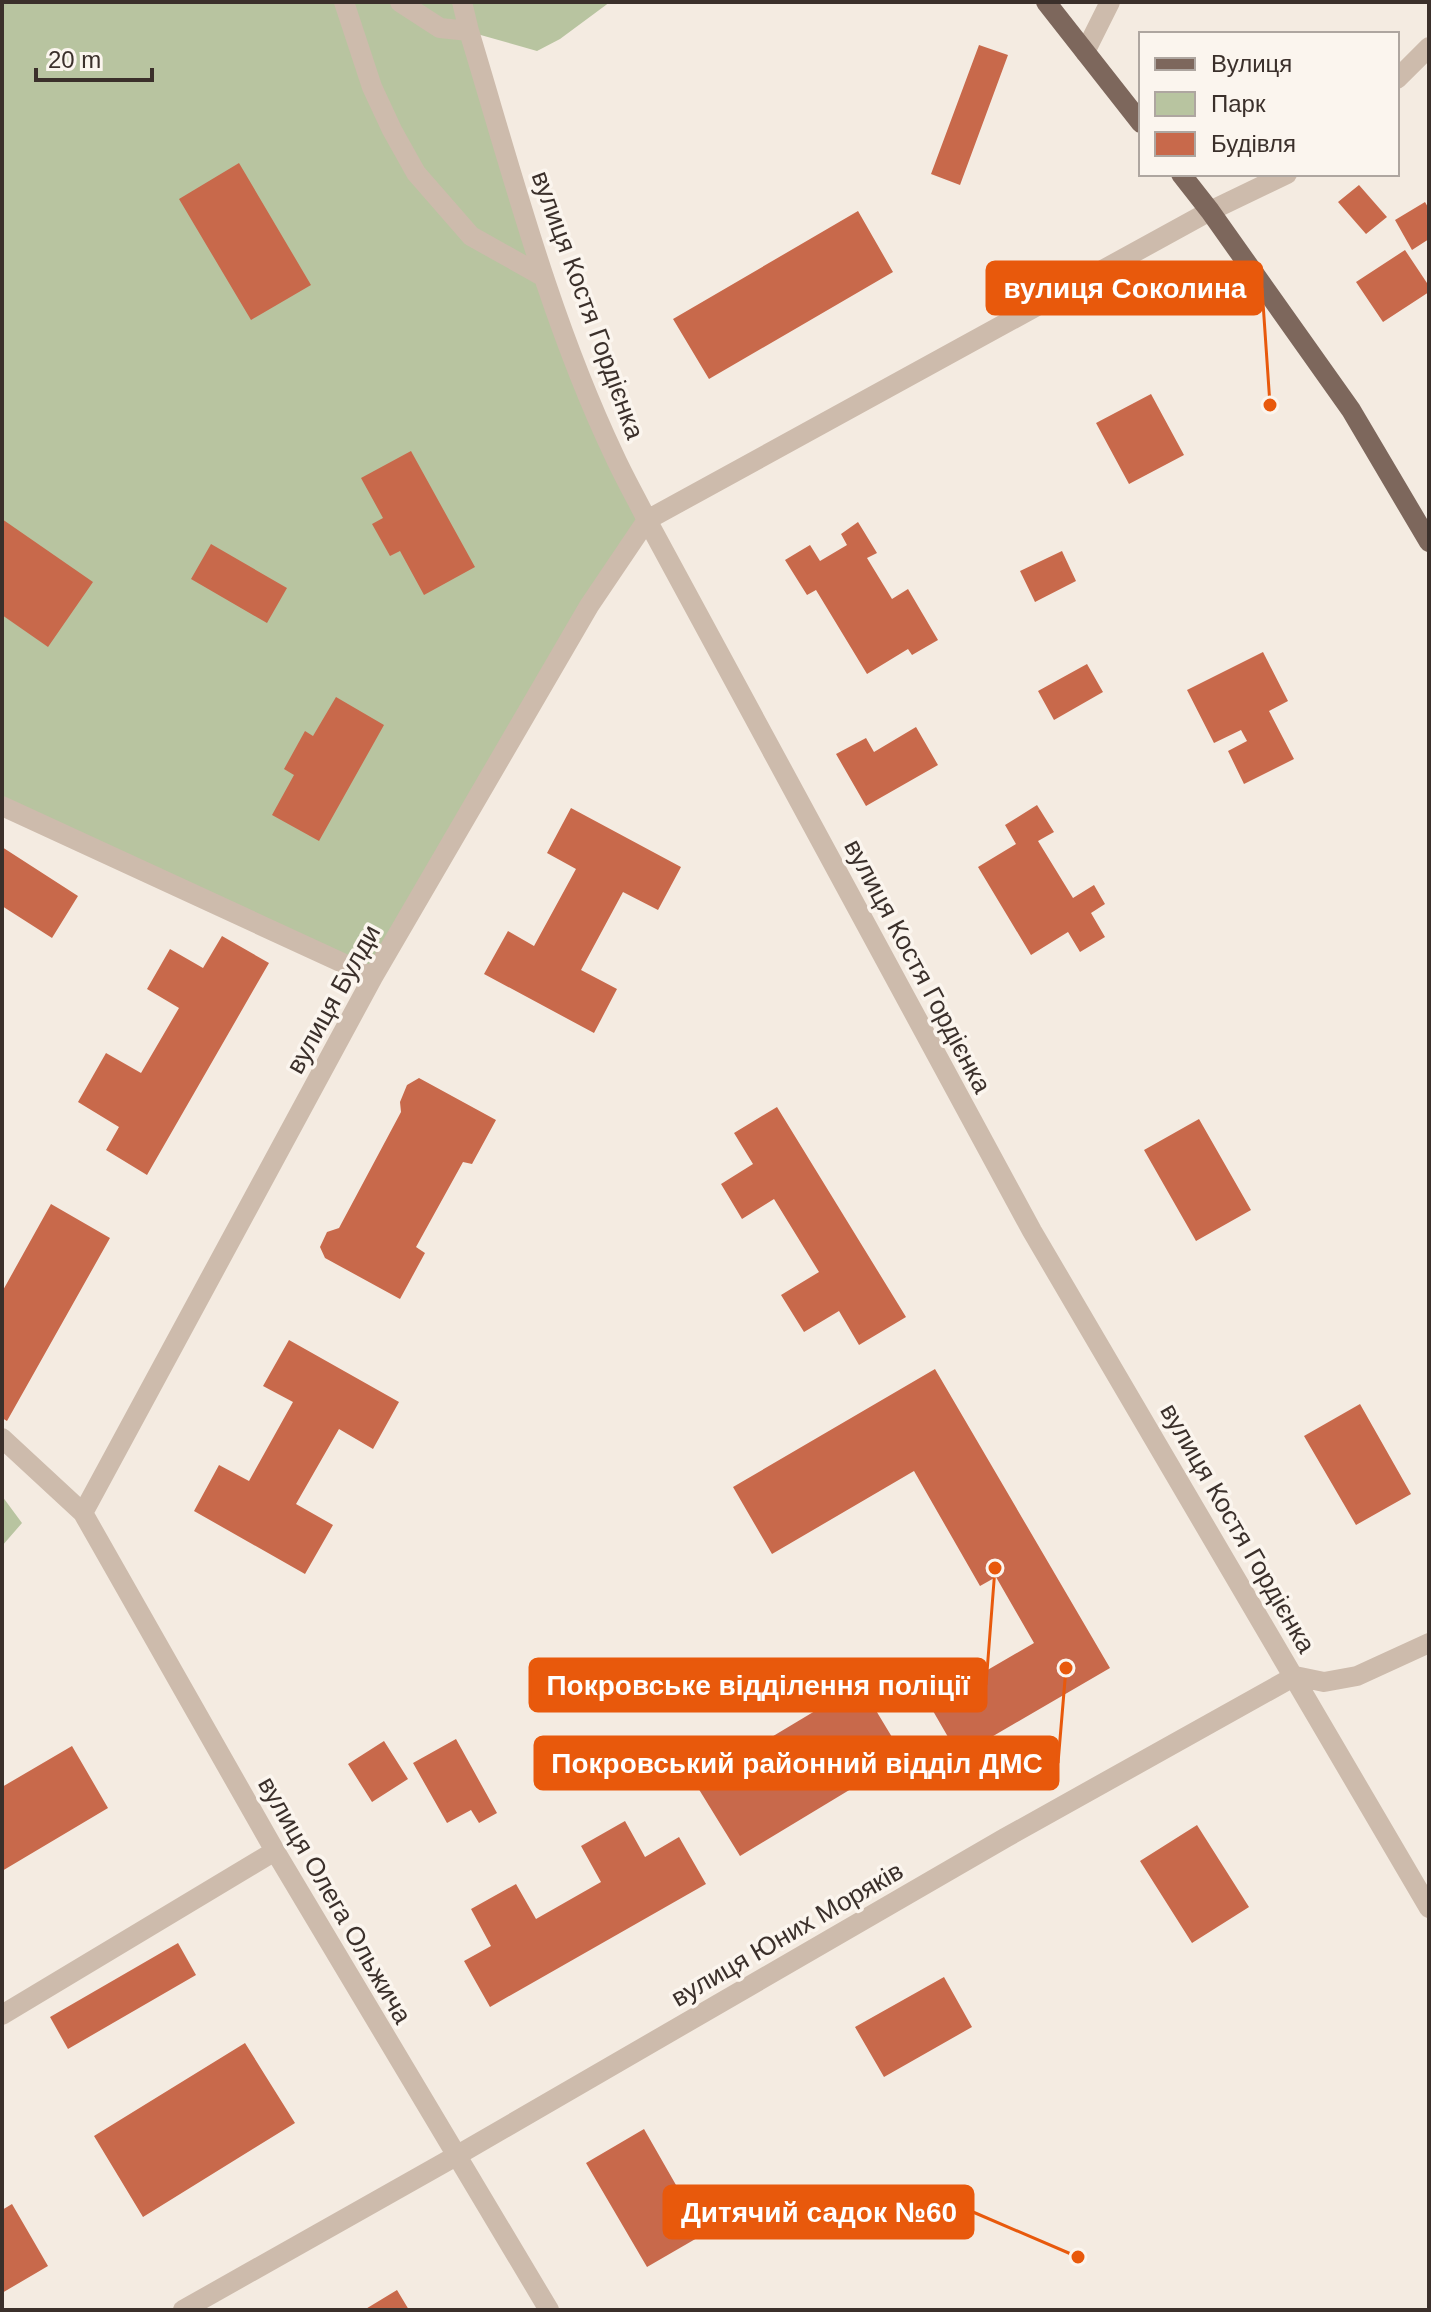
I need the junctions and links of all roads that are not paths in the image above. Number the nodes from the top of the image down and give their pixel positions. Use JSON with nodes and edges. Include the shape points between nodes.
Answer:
{"nodes":[{"id":1,"x":344,"y":2,"type":"edge"},
{"id":2,"x":400,"y":2,"type":"edge"},
{"id":3,"x":462,"y":2,"type":"edge"},
{"id":4,"x":1046,"y":2,"type":"edge"},
{"id":5,"x":1110,"y":2,"type":"edge"},
{"id":6,"x":469,"y":31,"type":"junction"},
{"id":7,"x":1429,"y":47,"type":"edge"},
{"id":8,"x":1085,"y":52,"type":"junction"},
{"id":9,"x":1399,"y":77,"type":"edge"},
{"id":10,"x":1139,"y":120,"type":"edge"},
{"id":11,"x":1183,"y":176,"type":"edge"},
{"id":12,"x":1283,"y":176,"type":"edge"},
{"id":13,"x":1210,"y":211,"type":"junction"},
{"id":14,"x":544,"y":277,"type":"junction"},
{"id":15,"x":647,"y":520,"type":"junction"},
{"id":16,"x":1429,"y":542,"type":"edge"},
{"id":17,"x":2,"y":806,"type":"edge"},
{"id":18,"x":373,"y":977,"type":"junction"},
{"id":19,"x":2,"y":1438,"type":"edge"},
{"id":20,"x":83,"y":1513,"type":"junction"},
{"id":21,"x":1429,"y":1643,"type":"edge"},
{"id":22,"x":1295,"y":1676,"type":"junction"},
{"id":23,"x":275,"y":1851,"type":"junction"},
{"id":24,"x":1429,"y":1908,"type":"edge"},
{"id":25,"x":2,"y":2015,"type":"edge"},
{"id":26,"x":456,"y":2156,"type":"junction"},
{"id":27,"x":183,"y":2310,"type":"edge"},
{"id":28,"x":549,"y":2310,"type":"edge"}],
"edges":[{"from":1,"to":14,"type":"street","via":[[372,87],[416,173],[471,236]]},
{"from":2,"to":6,"type":"street","via":[[440,28]]},
{"from":3,"to":6,"type":"street","name":"вулиця Костя Гордієнка"},
{"from":4,"to":8,"type":"main road"},
{"from":5,"to":8,"type":"street"},
{"from":6,"to":14,"type":"street","name":"вулиця Костя Гордієнка"},
{"from":7,"to":9,"type":"street"},
{"from":8,"to":10,"type":"main road"},
{"from":11,"to":13,"type":"main road"},
{"from":12,"to":13,"type":"street"},
{"from":13,"to":15,"type":"street"},
{"from":13,"to":16,"type":"main road","via":[[1351,410]]},
{"from":14,"to":15,"type":"street","name":"вулиця Костя Гордієнка","via":[[613,454]]},
{"from":15,"to":18,"type":"street","name":"вулиця Булди","via":[[589,606]]},
{"from":15,"to":22,"type":"street","name":"вулиця Костя Гордієнка","via":[[1032,1231]]},
{"from":17,"to":18,"type":"street"},
{"from":18,"to":20,"type":"street","name":"вулиця Булди"},
{"from":19,"to":20,"type":"street","name":"вулиця Олега Ольжича"},
{"from":20,"to":23,"type":"street","name":"вулиця Олега Ольжича"},
{"from":21,"to":22,"type":"street","via":[[1357,1676],[1324,1682]]},
{"from":22,"to":24,"type":"street","name":"вулиця Костя Гордієнка"},
{"from":22,"to":26,"type":"street","name":"вулиця Юних Моряків"},
{"from":23,"to":25,"type":"street"},
{"from":23,"to":26,"type":"street","name":"вулиця Олега Ольжича"},
{"from":26,"to":27,"type":"street","name":"вулиця Юних Моряків"},
{"from":26,"to":28,"type":"street","name":"вулиця Олега Ольжича"}]}
